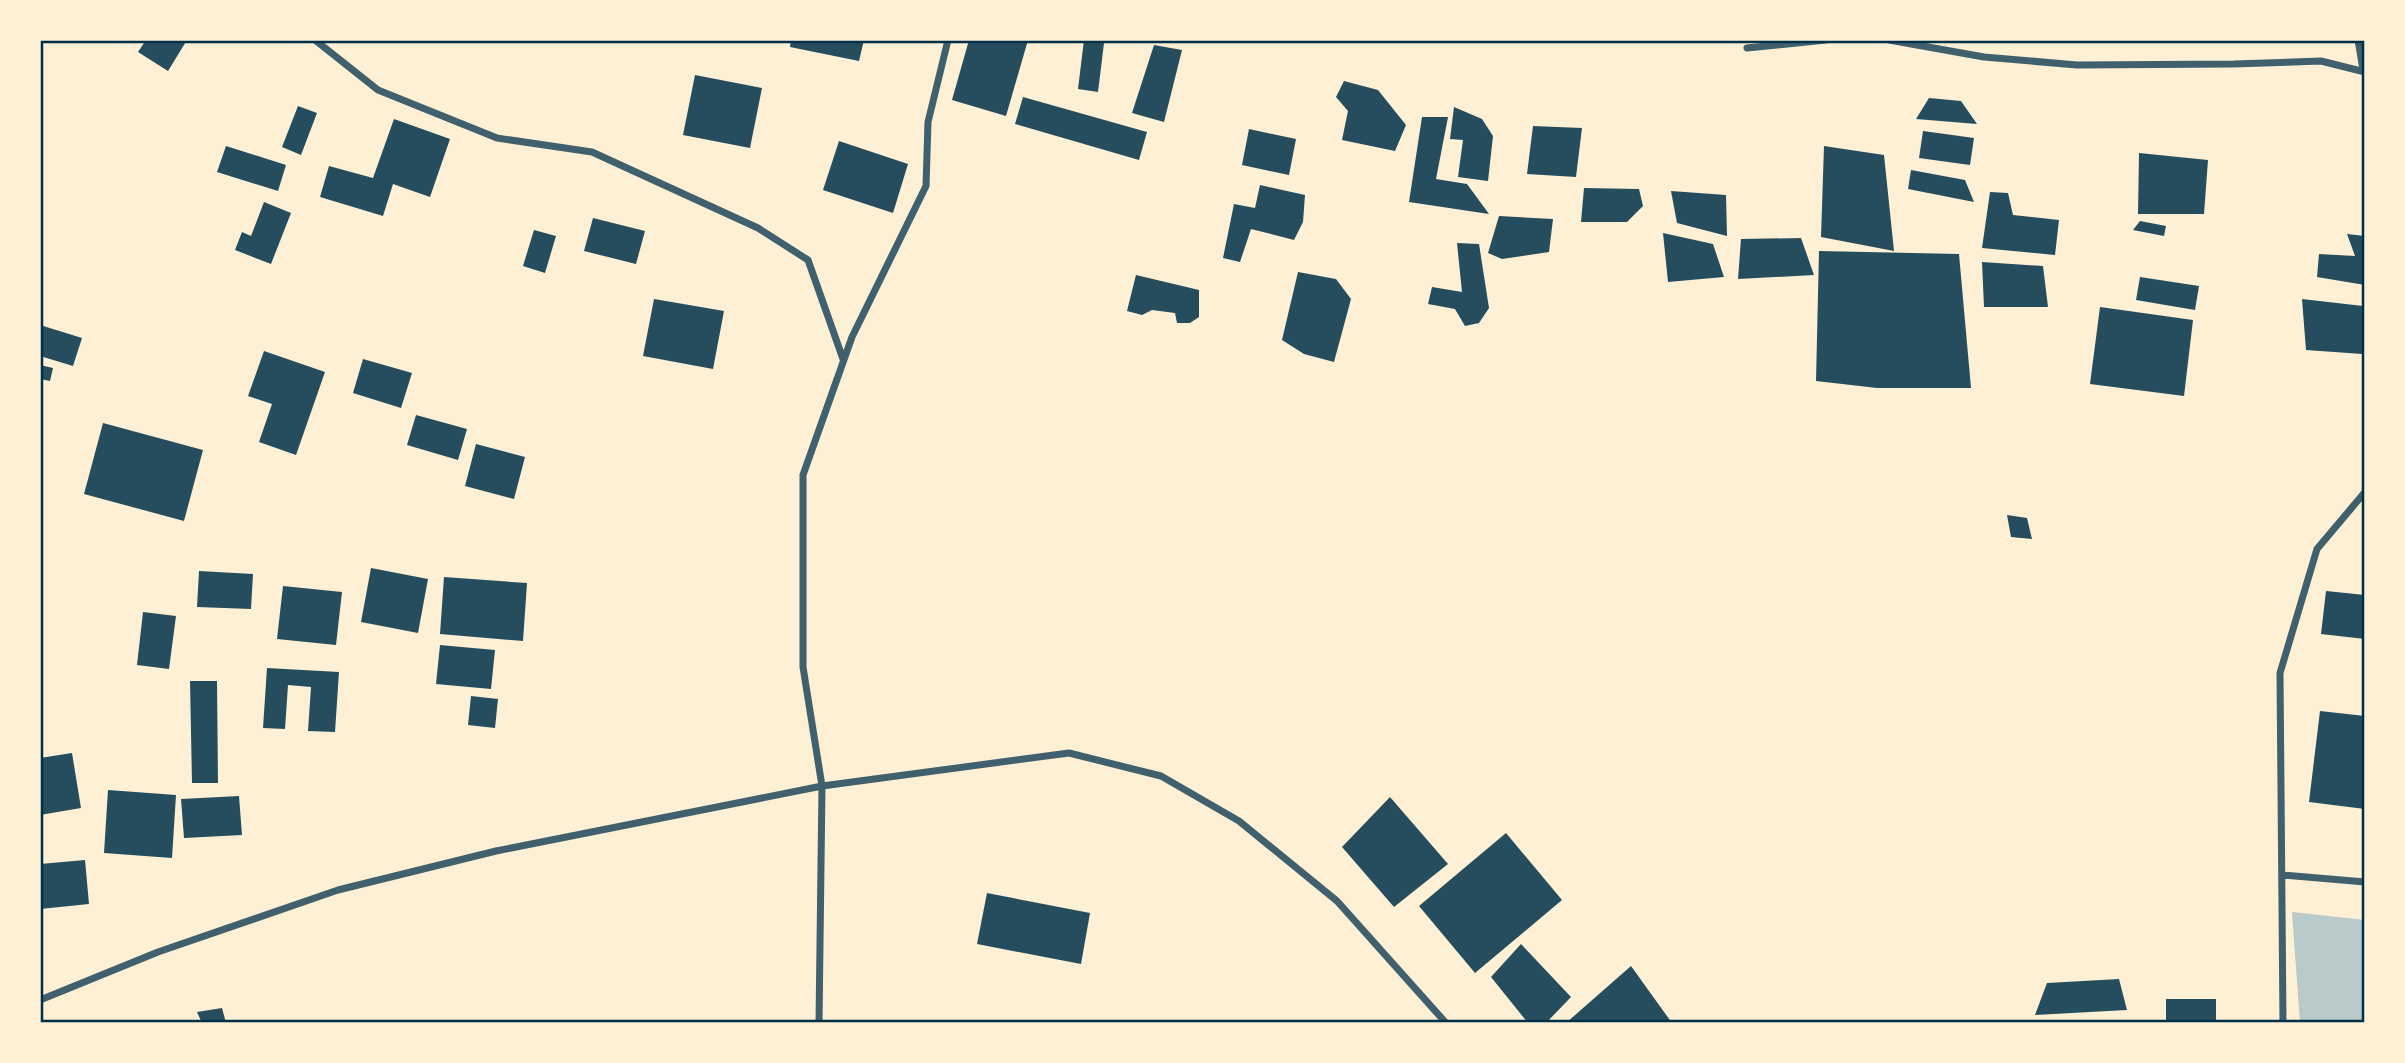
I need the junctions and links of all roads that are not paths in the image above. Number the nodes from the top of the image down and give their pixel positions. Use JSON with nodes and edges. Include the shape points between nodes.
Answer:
{"nodes":[{"id":1,"x":315,"y":40,"type":"edge"},
{"id":2,"x":948,"y":40,"type":"edge"},
{"id":3,"x":1826,"y":40,"type":"edge"},
{"id":4,"x":1889,"y":40,"type":"edge"},
{"id":5,"x":2358,"y":40,"type":"edge"},
{"id":6,"x":1747,"y":48,"type":"dead end"},
{"id":7,"x":2364,"y":71,"type":"edge"},
{"id":8,"x":843,"y":360,"type":"junction"},
{"id":9,"x":2365,"y":492,"type":"edge"},
{"id":10,"x":822,"y":786,"type":"junction"},
{"id":11,"x":2282,"y":875,"type":"junction"},
{"id":12,"x":2365,"y":882,"type":"edge"},
{"id":13,"x":40,"y":1000,"type":"edge"},
{"id":14,"x":819,"y":1023,"type":"edge"},
{"id":15,"x":1446,"y":1023,"type":"edge"},
{"id":16,"x":2283,"y":1023,"type":"edge"}],
"edges":[{"from":1,"to":8,"type":"street","via":[[378,90],[497,138],[592,152],[758,228],[808,260]]},
{"from":2,"to":8,"type":"street","via":[[928,122],[926,186]]},
{"from":3,"to":6,"type":"street"},
{"from":4,"to":7,"type":"street","via":[[1984,57],[2077,65],[2321,61]]},
{"from":5,"to":7,"type":"street"},
{"from":8,"to":10,"type":"street","via":[[803,475],[803,667]]},
{"from":9,"to":11,"type":"street","via":[[2317,549],[2280,673]]},
{"from":10,"to":13,"type":"street","via":[[496,851],[338,890]]},
{"from":10,"to":14,"type":"street"},
{"from":10,"to":15,"type":"street","via":[[1069,753],[1161,776],[1239,821],[1337,901]]},
{"from":11,"to":12,"type":"street"},
{"from":11,"to":16,"type":"street"}]}
